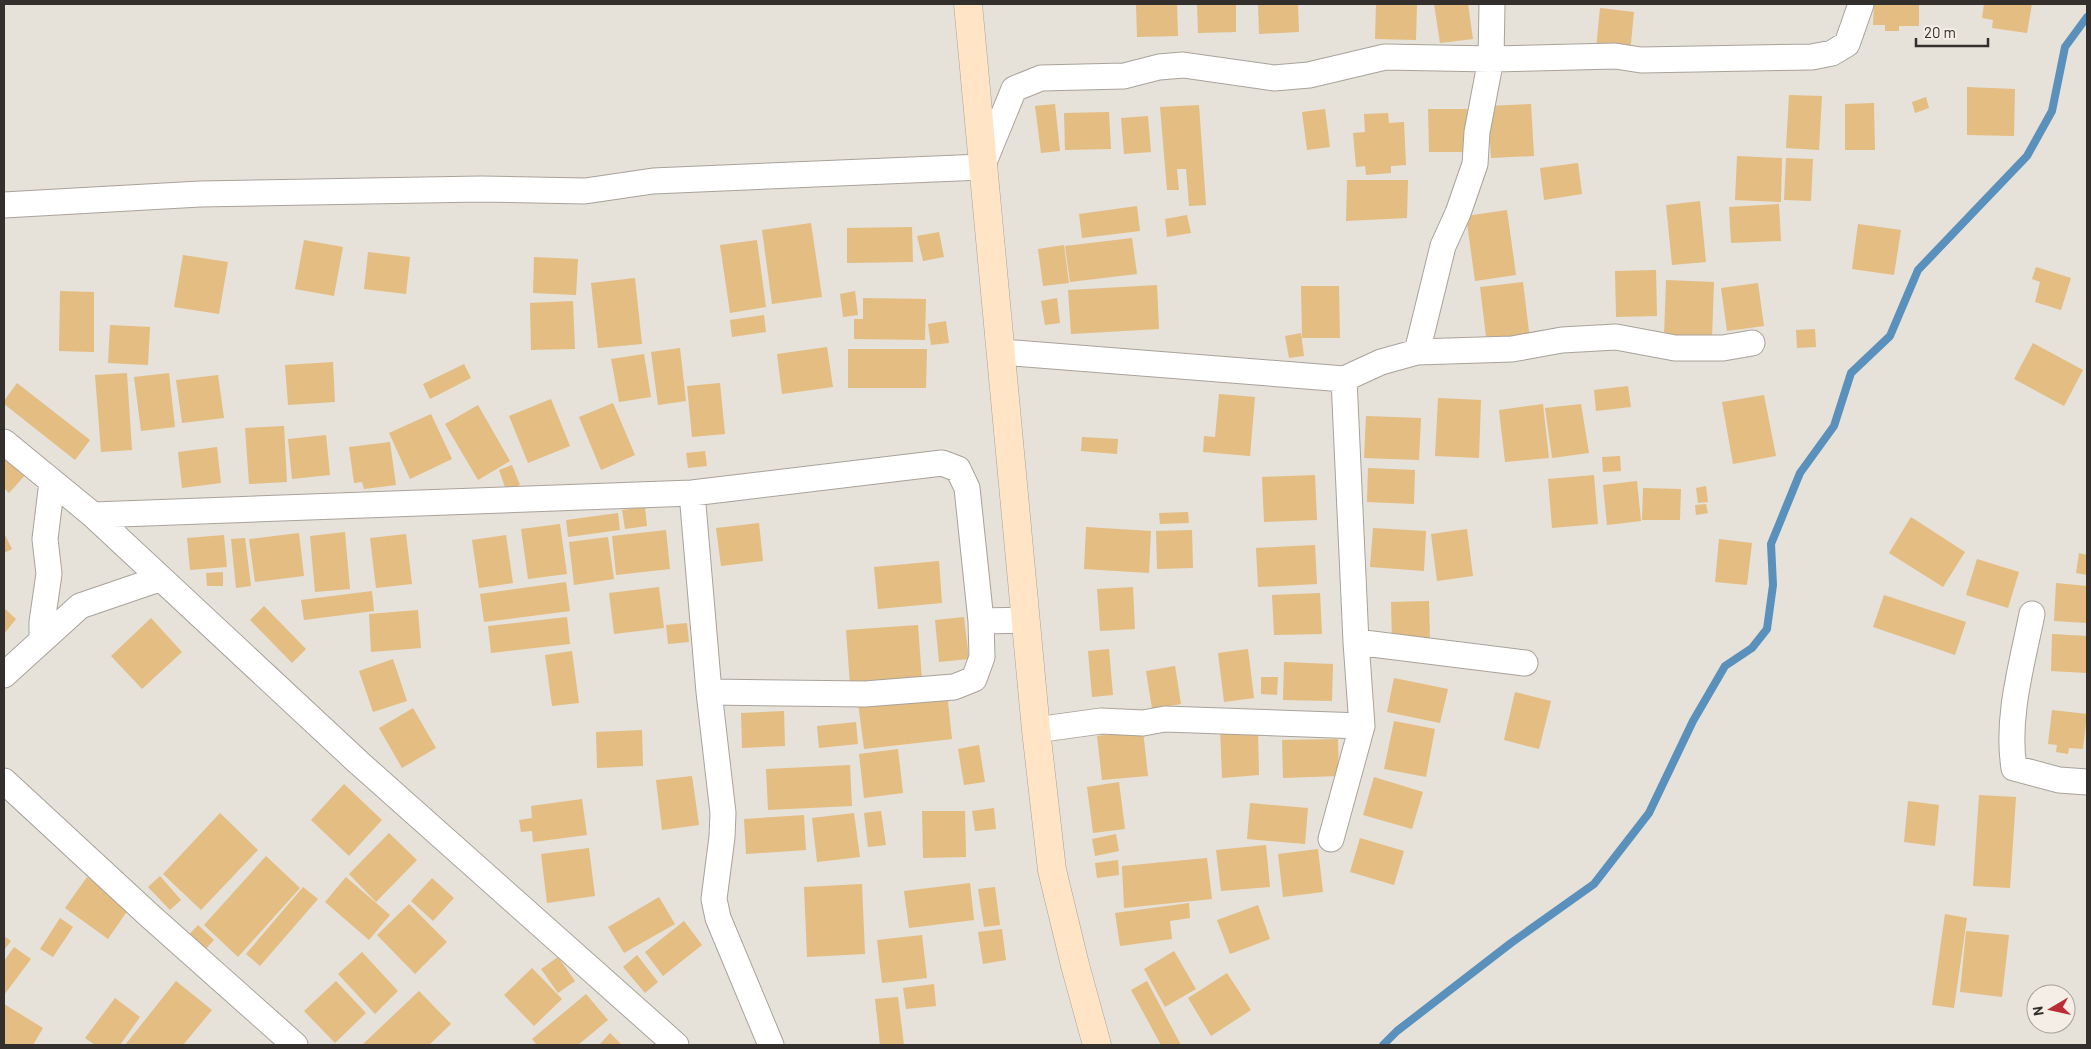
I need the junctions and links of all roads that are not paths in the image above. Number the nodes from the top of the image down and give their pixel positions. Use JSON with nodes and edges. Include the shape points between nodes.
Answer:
{"nodes":[{"id":1,"x":968,"y":4,"type":"edge"},
{"id":2,"x":1492,"y":4,"type":"edge"},
{"id":3,"x":1861,"y":4,"type":"edge"},
{"id":4,"x":1491,"y":59,"type":"junction"},
{"id":5,"x":982,"y":167,"type":"junction"},
{"id":6,"x":4,"y":205,"type":"edge"},
{"id":7,"x":1752,"y":343,"type":"dead end"},
{"id":8,"x":1002,"y":352,"type":"junction"},
{"id":9,"x":1416,"y":352,"type":"junction"},
{"id":10,"x":1344,"y":380,"type":"junction"},
{"id":11,"x":4,"y":442,"type":"edge"},
{"id":12,"x":52,"y":482,"type":"junction"},
{"id":13,"x":692,"y":493,"type":"junction"},
{"id":14,"x":93,"y":516,"type":"junction"},
{"id":15,"x":159,"y":579,"type":"junction"},
{"id":16,"x":2032,"y":614,"type":"dead end"},
{"id":17,"x":1026,"y":620,"type":"junction"},
{"id":18,"x":981,"y":621,"type":"junction"},
{"id":19,"x":42,"y":639,"type":"junction"},
{"id":20,"x":1356,"y":642,"type":"junction"},
{"id":21,"x":1524,"y":663,"type":"dead end"},
{"id":22,"x":4,"y":675,"type":"edge"},
{"id":23,"x":709,"y":692,"type":"junction"},
{"id":24,"x":1362,"y":726,"type":"junction"},
{"id":25,"x":1036,"y":730,"type":"junction"},
{"id":26,"x":4,"y":781,"type":"edge"},
{"id":27,"x":2087,"y":782,"type":"edge"},
{"id":28,"x":1331,"y":839,"type":"dead end"},
{"id":29,"x":295,"y":1045,"type":"edge"},
{"id":30,"x":676,"y":1045,"type":"edge"},
{"id":31,"x":771,"y":1045,"type":"edge"},
{"id":32,"x":1097,"y":1045,"type":"edge"}],
"edges":[{"from":1,"to":5,"type":"main road"},
{"from":2,"to":4,"type":"street"},
{"from":3,"to":4,"type":"street","via":[[1847,44],[1832,53],[1812,57]]},
{"from":4,"to":5,"type":"street","via":[[1385,57],[1309,75],[1274,78],[1183,66],[1159,67],[1124,76],[1042,78],[1014,89]]},
{"from":4,"to":9,"type":"street","via":[[1477,132],[1475,164],[1443,246]]},
{"from":5,"to":6,"type":"street","via":[[653,181],[585,190],[210,194]]},
{"from":5,"to":8,"type":"main road"},
{"from":7,"to":9,"type":"street","via":[[1723,348],[1675,348],[1616,337],[1562,340],[1512,349]]},
{"from":8,"to":10,"type":"street"},
{"from":8,"to":17,"type":"main road"},
{"from":9,"to":10,"type":"street","via":[[1381,362]]},
{"from":10,"to":20,"type":"street"},
{"from":11,"to":12,"type":"street"},
{"from":12,"to":14,"type":"street"},
{"from":12,"to":19,"type":"street","via":[[45,539],[49,574]]},
{"from":13,"to":14,"type":"street"},
{"from":13,"to":18,"type":"street","via":[[942,463],[958,469],[967,488]]},
{"from":13,"to":23,"type":"street"},
{"from":14,"to":15,"type":"street"},
{"from":15,"to":19,"type":"street","via":[[80,606]]},
{"from":15,"to":30,"type":"street","via":[[358,762]]},
{"from":16,"to":27,"type":"street","via":[[2016,698],[2011,746],[2014,768],[2059,780]]},
{"from":17,"to":18,"type":"street"},
{"from":17,"to":25,"type":"main road"},
{"from":18,"to":23,"type":"street","via":[[982,657],[974,679],[954,687],[865,694]]},
{"from":19,"to":22,"type":"street"},
{"from":20,"to":21,"type":"street"},
{"from":20,"to":24,"type":"street"},
{"from":23,"to":31,"type":"street","via":[[723,813],[714,899],[718,918]]},
{"from":24,"to":25,"type":"street","via":[[1164,719],[1143,723],[1101,721]]},
{"from":24,"to":28,"type":"street"},
{"from":25,"to":32,"type":"main road","via":[[1052,870]]},
{"from":26,"to":29,"type":"street"}]}
